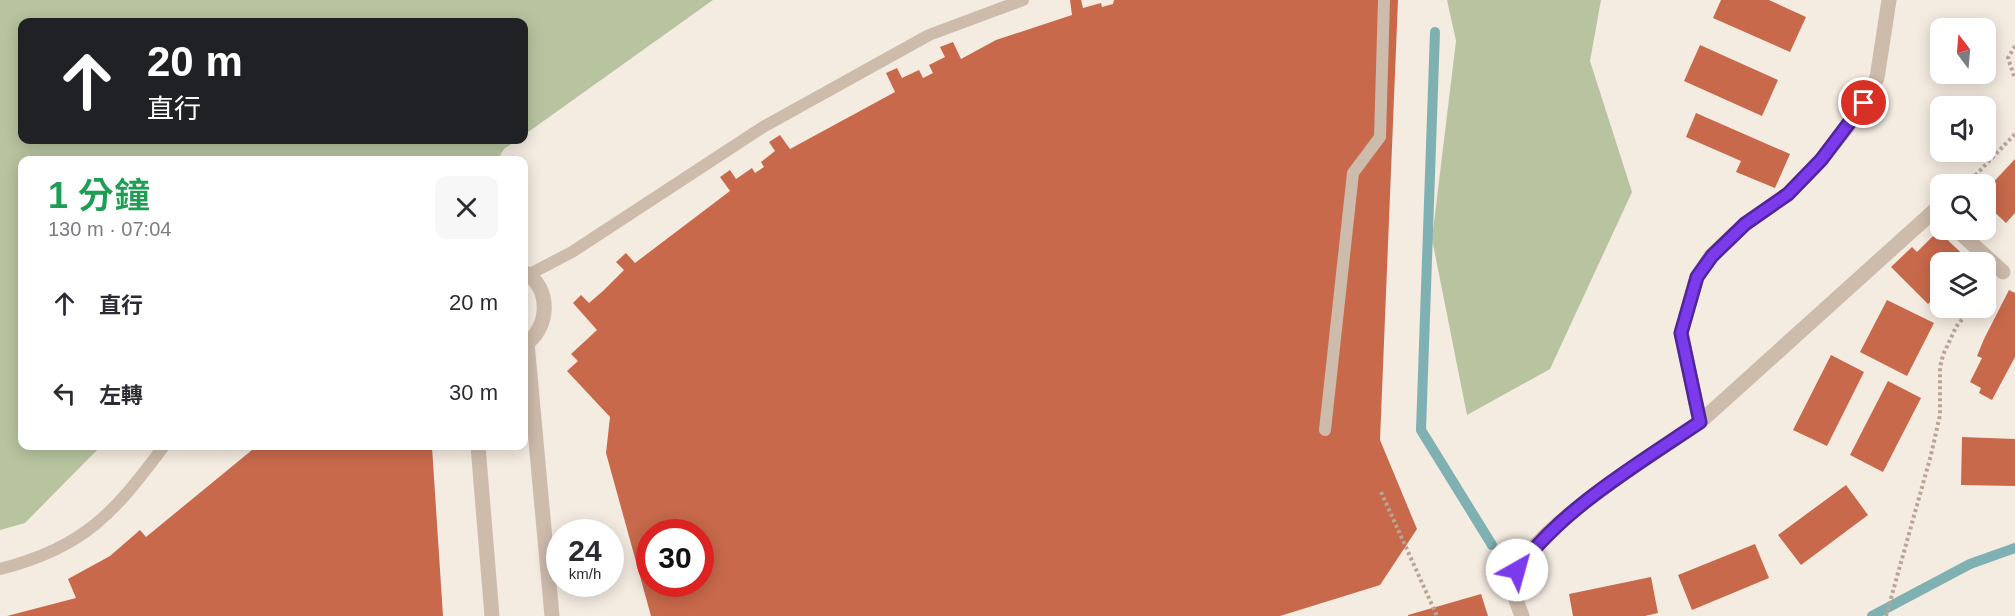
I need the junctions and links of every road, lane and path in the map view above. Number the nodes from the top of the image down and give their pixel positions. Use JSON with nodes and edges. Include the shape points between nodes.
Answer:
{"nodes":[{"id":1,"x":1023,"y":0,"type":"edge"},
{"id":2,"x":1384,"y":0,"type":"edge"},
{"id":3,"x":1889,"y":0,"type":"edge"},
{"id":4,"x":2015,"y":46,"type":"edge"},
{"id":5,"x":2015,"y":80,"type":"edge"},
{"id":6,"x":2015,"y":135,"type":"edge"},
{"id":7,"x":1977,"y":174,"type":"edge"},
{"id":8,"x":1930,"y":215,"type":"edge"},
{"id":9,"x":1968,"y":240,"type":"edge"},
{"id":10,"x":528,"y":272,"type":"edge"},
{"id":11,"x":2003,"y":272,"type":"dead end"},
{"id":12,"x":528,"y":275,"type":"edge"},
{"id":13,"x":1964,"y":318,"type":"edge"},
{"id":14,"x":528,"y":340,"type":"edge"},
{"id":15,"x":528,"y":374,"type":"edge"},
{"id":16,"x":1700,"y":422,"type":"junction"},
{"id":17,"x":1325,"y":430,"type":"dead end"},
{"id":18,"x":161,"y":450,"type":"edge"},
{"id":19,"x":478,"y":450,"type":"edge"},
{"id":20,"x":1381,"y":492,"type":"dead end"},
{"id":21,"x":0,"y":569,"type":"edge"},
{"id":22,"x":492,"y":616,"type":"edge"},
{"id":23,"x":552,"y":616,"type":"edge"},
{"id":24,"x":1437,"y":616,"type":"edge"},
{"id":25,"x":1522,"y":616,"type":"edge"},
{"id":26,"x":1886,"y":616,"type":"edge"}],
"edges":[{"from":1,"to":10,"type":"lane","via":[[929,35],[773,122],[572,252]]},
{"from":2,"to":17,"type":"lane","via":[[1380,137],[1353,173]]},
{"from":3,"to":16,"type":"street","via":[[1877,78],[1848,126],[1788,194],[1745,224],[1697,277],[1681,333]]},
{"from":4,"to":5,"type":"path","via":[[2008,58]]},
{"from":6,"to":7,"type":"path"},
{"from":8,"to":16,"type":"street"},
{"from":9,"to":11,"type":"street"},
{"from":12,"to":14,"type":"street","via":[[537,284],[545,309],[543,322]]},
{"from":13,"to":26,"type":"path","via":[[1943,354],[1940,415]]},
{"from":15,"to":23,"type":"street"},
{"from":16,"to":25,"type":"street","via":[[1547,534],[1517,570],[1512,585]]},
{"from":18,"to":21,"type":"lane","via":[[134,487],[88,532],[60,549]]},
{"from":19,"to":22,"type":"street"},
{"from":20,"to":24,"type":"path"}]}
